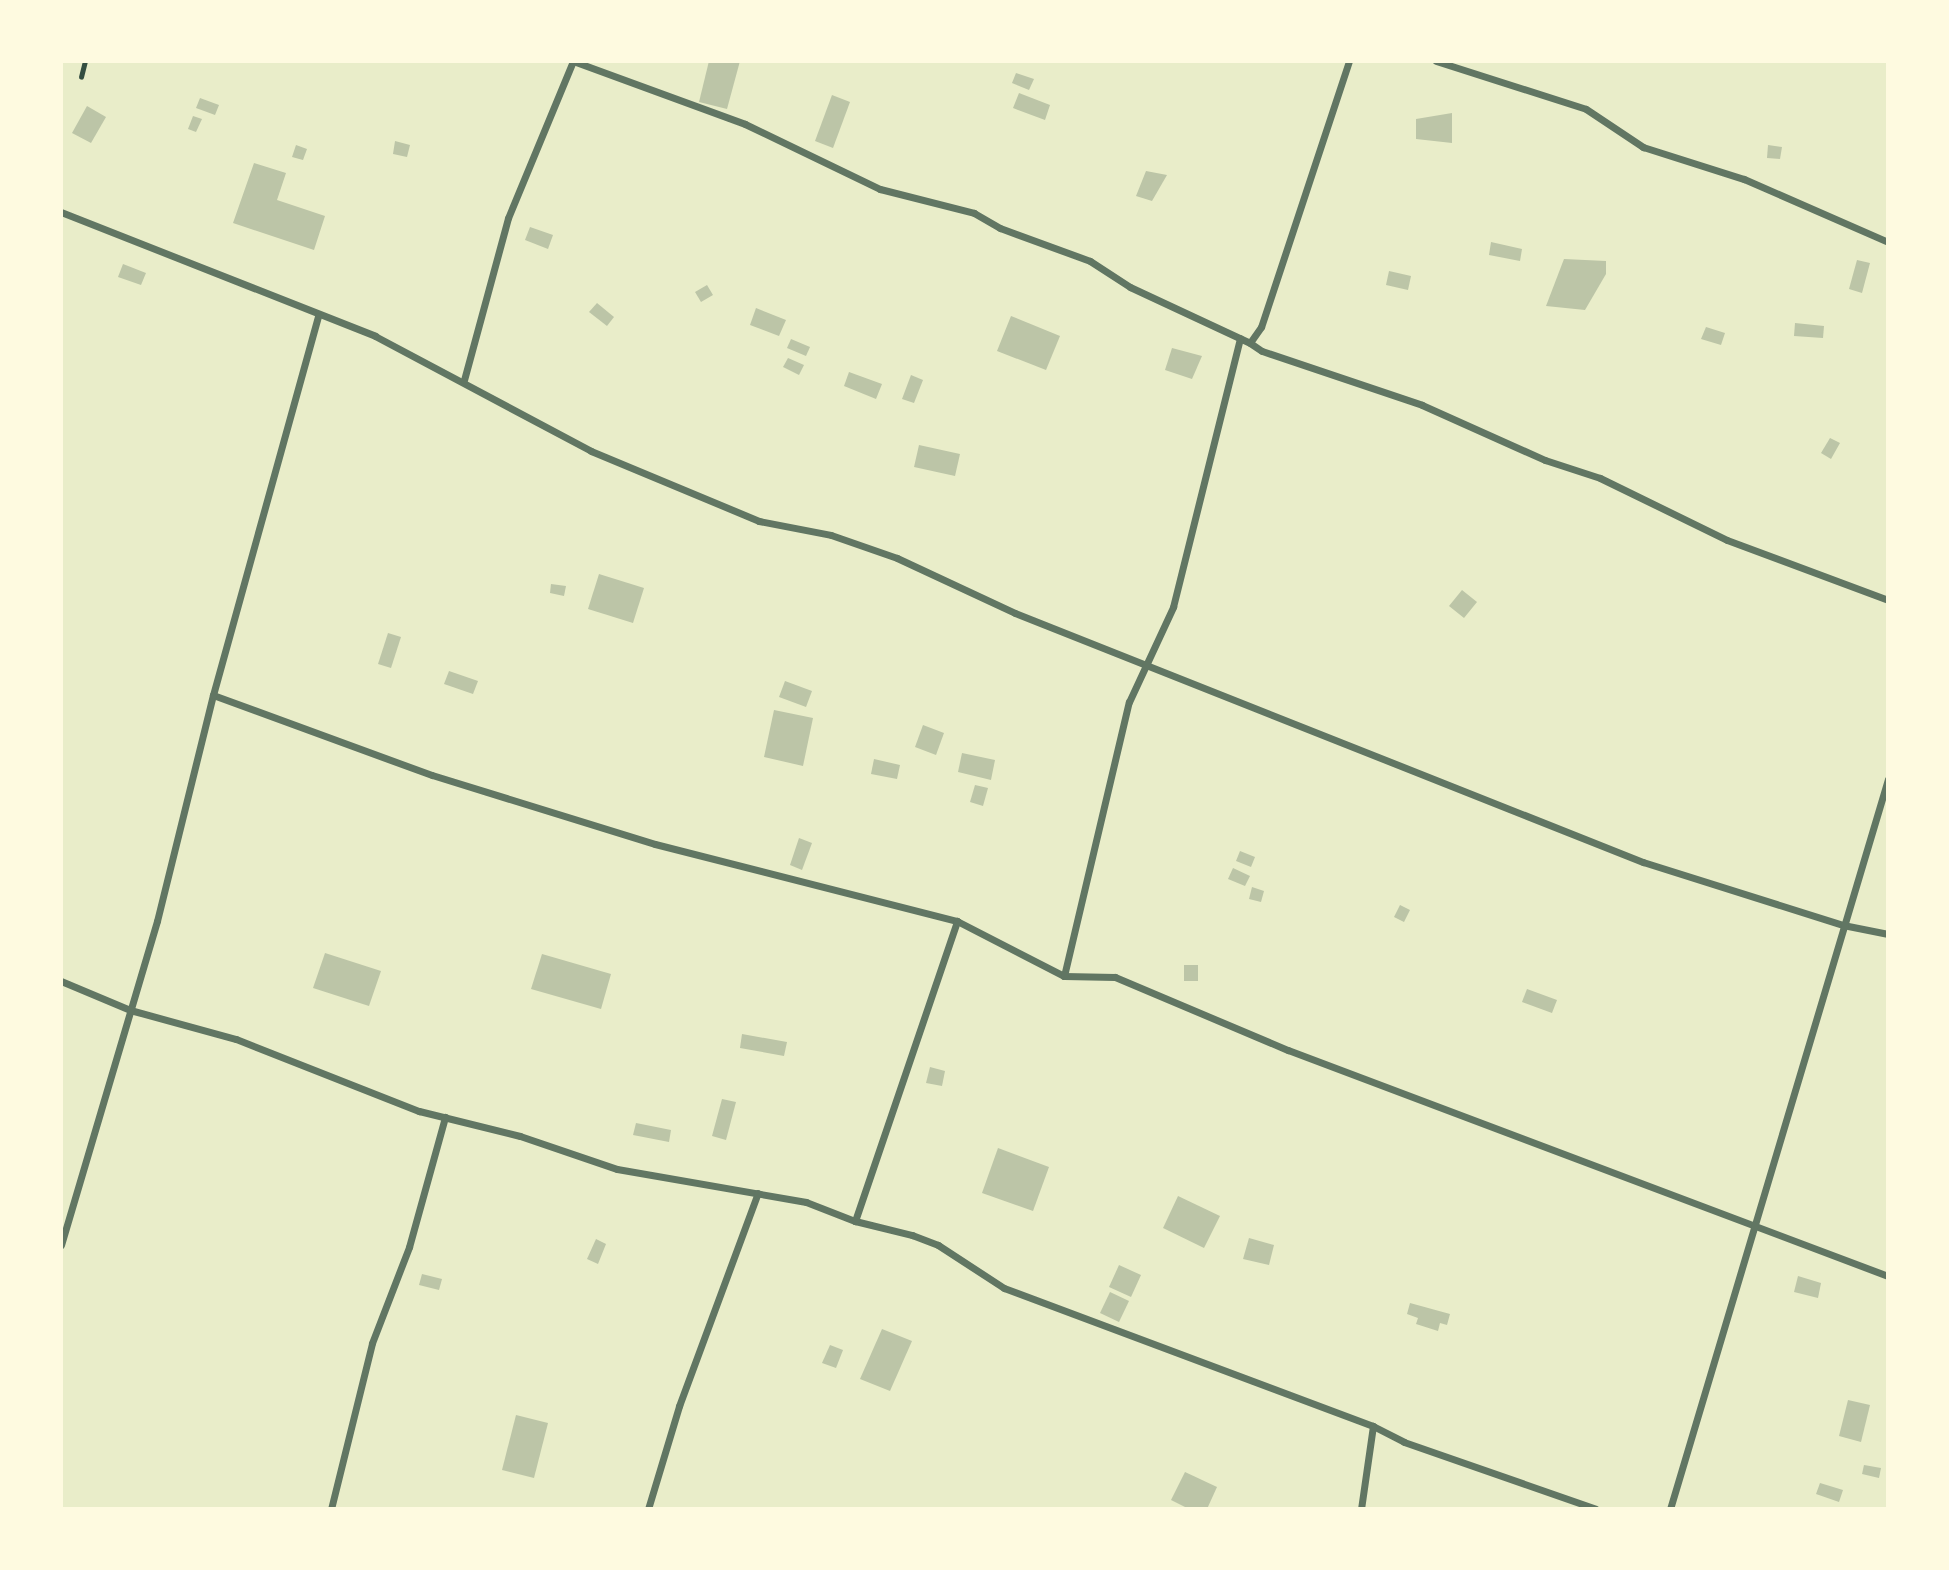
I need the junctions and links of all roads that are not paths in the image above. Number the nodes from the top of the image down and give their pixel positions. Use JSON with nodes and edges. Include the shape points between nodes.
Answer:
{"nodes":[{"id":1,"x":573,"y":61,"type":"edge"},
{"id":2,"x":1349,"y":61,"type":"edge"},
{"id":3,"x":1436,"y":61,"type":"edge"},
{"id":4,"x":61,"y":212,"type":"edge"},
{"id":5,"x":1888,"y":242,"type":"edge"},
{"id":6,"x":318,"y":316,"type":"junction"},
{"id":7,"x":1240,"y":338,"type":"junction"},
{"id":8,"x":1250,"y":343,"type":"junction"},
{"id":9,"x":464,"y":380,"type":"junction"},
{"id":10,"x":1888,"y":600,"type":"edge"},
{"id":11,"x":1146,"y":665,"type":"junction"},
{"id":12,"x":213,"y":695,"type":"junction"},
{"id":13,"x":1888,"y":779,"type":"edge"},
{"id":14,"x":957,"y":921,"type":"junction"},
{"id":15,"x":1843,"y":925,"type":"junction"},
{"id":16,"x":1888,"y":934,"type":"edge"},
{"id":17,"x":1064,"y":976,"type":"junction"},
{"id":18,"x":61,"y":981,"type":"edge"},
{"id":19,"x":130,"y":1010,"type":"junction"},
{"id":20,"x":445,"y":1116,"type":"junction"},
{"id":21,"x":758,"y":1193,"type":"junction"},
{"id":22,"x":855,"y":1221,"type":"junction"},
{"id":23,"x":1756,"y":1228,"type":"junction"},
{"id":24,"x":61,"y":1245,"type":"edge"},
{"id":25,"x":1888,"y":1276,"type":"edge"},
{"id":26,"x":1373,"y":1426,"type":"junction"},
{"id":27,"x":331,"y":1509,"type":"edge"},
{"id":28,"x":649,"y":1509,"type":"edge"},
{"id":29,"x":1361,"y":1509,"type":"edge"},
{"id":30,"x":1596,"y":1509,"type":"edge"},
{"id":31,"x":1670,"y":1509,"type":"edge"}],
"edges":[{"from":1,"to":7,"type":"street","via":[[745,124],[880,189],[974,213],[1000,228],[1090,261],[1130,287]]},
{"from":1,"to":9,"type":"street","via":[[508,218]]},
{"from":2,"to":8,"type":"street","via":[[1261,327]]},
{"from":3,"to":5,"type":"street","via":[[1587,109],[1643,147],[1744,179]]},
{"from":4,"to":6,"type":"street"},
{"from":6,"to":9,"type":"street","via":[[375,335]]},
{"from":6,"to":12,"type":"street"},
{"from":7,"to":8,"type":"street"},
{"from":7,"to":11,"type":"street","via":[[1173,607]]},
{"from":8,"to":10,"type":"street","via":[[1422,405],[1545,460],[1600,478],[1727,540]]},
{"from":9,"to":11,"type":"street","via":[[591,451],[666,483],[759,521],[831,535],[897,558],[1015,613]]},
{"from":11,"to":15,"type":"street","via":[[1643,862]]},
{"from":11,"to":17,"type":"street","via":[[1129,702]]},
{"from":12,"to":14,"type":"street","via":[[432,775],[655,844]]},
{"from":12,"to":19,"type":"street"},
{"from":13,"to":15,"type":"street"},
{"from":14,"to":17,"type":"street"},
{"from":14,"to":22,"type":"street"},
{"from":15,"to":16,"type":"street"},
{"from":15,"to":23,"type":"street"},
{"from":17,"to":23,"type":"street","via":[[1115,977],[1288,1050]]},
{"from":18,"to":19,"type":"street"},
{"from":19,"to":20,"type":"street","via":[[236,1039],[379,1097]]},
{"from":19,"to":24,"type":"street"},
{"from":20,"to":21,"type":"street","via":[[617,1169]]},
{"from":20,"to":27,"type":"street","via":[[409,1247],[372,1343]]},
{"from":21,"to":22,"type":"street","via":[[806,1202]]},
{"from":21,"to":28,"type":"street","via":[[679,1406]]},
{"from":22,"to":26,"type":"street","via":[[938,1245],[1004,1288]]},
{"from":23,"to":25,"type":"street"},
{"from":23,"to":31,"type":"street"},
{"from":26,"to":29,"type":"street"},
{"from":26,"to":30,"type":"street","via":[[1404,1442]]}]}
